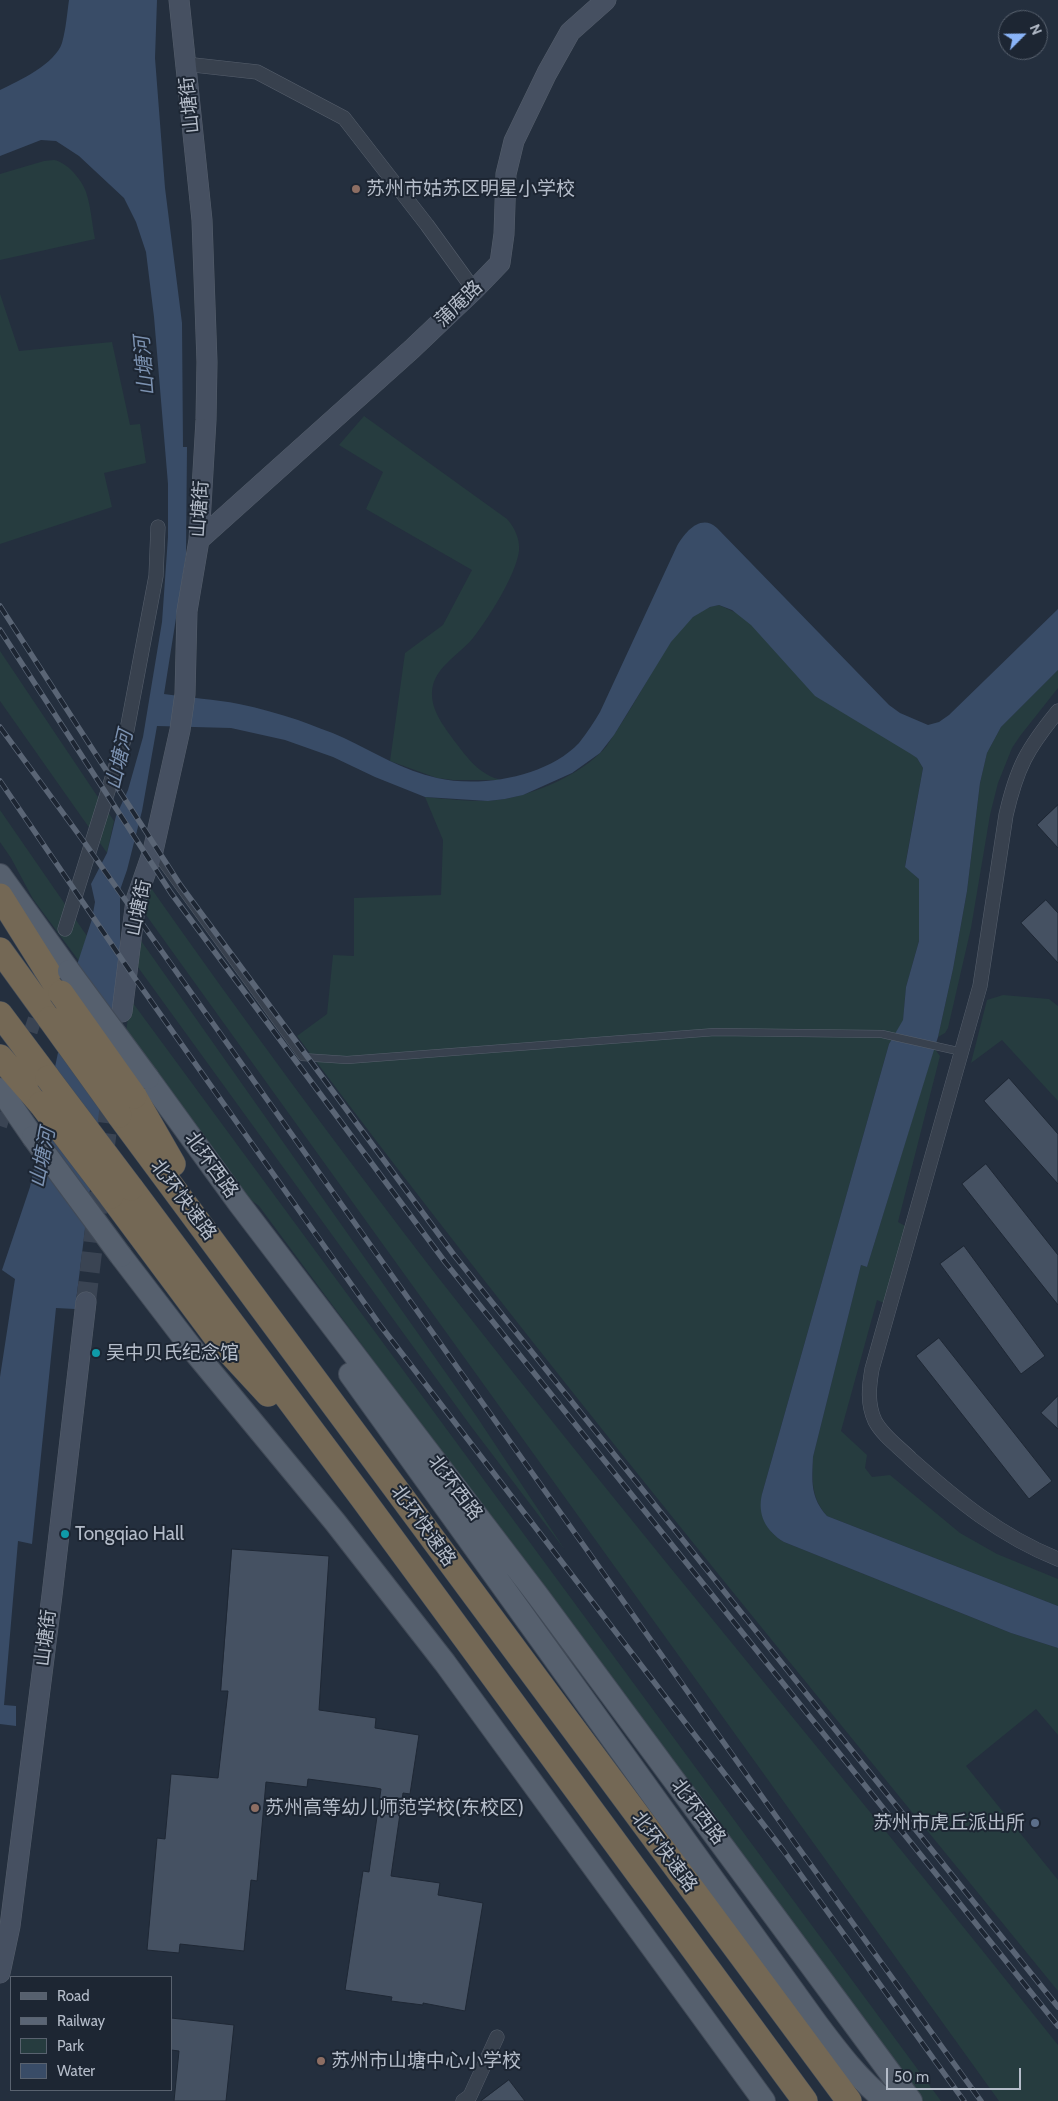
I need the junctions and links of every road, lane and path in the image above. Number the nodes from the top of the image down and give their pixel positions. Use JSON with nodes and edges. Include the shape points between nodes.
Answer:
{"nodes":[{"id":1,"x":179,"y":0,"type":"edge"},
{"id":2,"x":606,"y":0,"type":"edge"},
{"id":3,"x":185,"y":64,"type":"junction"},
{"id":4,"x":474,"y":290,"type":"junction"},
{"id":5,"x":158,"y":527,"type":"dead end"},
{"id":6,"x":198,"y":540,"type":"junction"},
{"id":7,"x":1058,"y":711,"type":"edge"},
{"id":8,"x":153,"y":851,"type":"junction"},
{"id":9,"x":0,"y":875,"type":"edge"},
{"id":10,"x":0,"y":896,"type":"edge"},
{"id":11,"x":65,"y":929,"type":"dead end"},
{"id":12,"x":5,"y":956,"type":"edge"},
{"id":13,"x":65,"y":982,"type":"junction"},
{"id":14,"x":122,"y":1012,"type":"dead end"},
{"id":15,"x":0,"y":1014,"type":"edge"},
{"id":16,"x":962,"y":1052,"type":"junction"},
{"id":17,"x":0,"y":1057,"type":"edge"},
{"id":18,"x":0,"y":1089,"type":"edge"},
{"id":19,"x":134,"y":1096,"type":"junction"},
{"id":20,"x":121,"y":1192,"type":"junction"},
{"id":21,"x":238,"y":1202,"type":"junction"},
{"id":22,"x":86,"y":1302,"type":"tunnel mouth"},
{"id":23,"x":1058,"y":1559,"type":"edge"},
{"id":24,"x":0,"y":1973,"type":"edge"},
{"id":25,"x":497,"y":2037,"type":"dead end"},
{"id":26,"x":463,"y":2101,"type":"edge"},
{"id":27,"x":764,"y":2101,"type":"edge"},
{"id":28,"x":805,"y":2101,"type":"edge"},
{"id":29,"x":849,"y":2101,"type":"edge"},
{"id":30,"x":886,"y":2101,"type":"edge"},
{"id":31,"x":911,"y":2101,"type":"edge"}],
"edges":[{"from":1,"to":3,"type":"street","name":"山塘街"},
{"from":2,"to":4,"type":"street","name":"蒲庵路","via":[[570,32],[514,141],[506,174],[500,263]]},
{"from":3,"to":4,"type":"street","via":[[257,72],[344,118]]},
{"from":3,"to":6,"type":"street","name":"山塘街","via":[[206,287],[206,420]]},
{"from":4,"to":6,"type":"street","name":"蒲庵路"},
{"from":5,"to":11,"type":"street","via":[[156,576],[127,730]]},
{"from":6,"to":8,"type":"street","name":"山塘街","via":[[187,611],[185,694],[180,730]]},
{"from":7,"to":16,"type":"street","via":[[1030,747],[1012,789],[982,977]]},
{"from":8,"to":14,"type":"street","name":"山塘街","via":[[136,900]]},
{"from":8,"to":16,"type":"lane","via":[[302,1057],[347,1060],[716,1032],[837,1032],[892,1036]]},
{"from":9,"to":13,"type":"main road"},
{"from":10,"to":13,"type":"highway"},
{"from":12,"to":19,"type":"highway","bridge":true,"via":[[50,1019]]},
{"from":13,"to":19,"type":"highway","bridge":true},
{"from":15,"to":20,"type":"highway","name":"北环快速路","bridge":true,"via":[[48,1078]]},
{"from":16,"to":23,"type":"street","via":[[872,1369],[870,1406],[886,1436],[953,1495],[996,1528]]},
{"from":17,"to":20,"type":"highway","bridge":true},
{"from":18,"to":27,"type":"main road","bridge":true,"via":[[193,1350],[335,1522],[445,1664]]},
{"from":19,"to":21,"type":"main road","name":"北环西路"},
{"from":19,"to":29,"type":"highway","name":"北环快速路","via":[[226,1257]]},
{"from":20,"to":28,"type":"highway","name":"北环快速路","via":[[219,1341],[363,1499]]},
{"from":21,"to":30,"type":"main road","via":[[330,1346],[390,1432],[842,2057]]},
{"from":21,"to":31,"type":"main road","name":"北环西路","via":[[538,1596]]},
{"from":22,"to":24,"type":"street","name":"山塘街","via":[[11,1916]]},
{"from":25,"to":26,"type":"street","via":[[470,2096]]}]}
